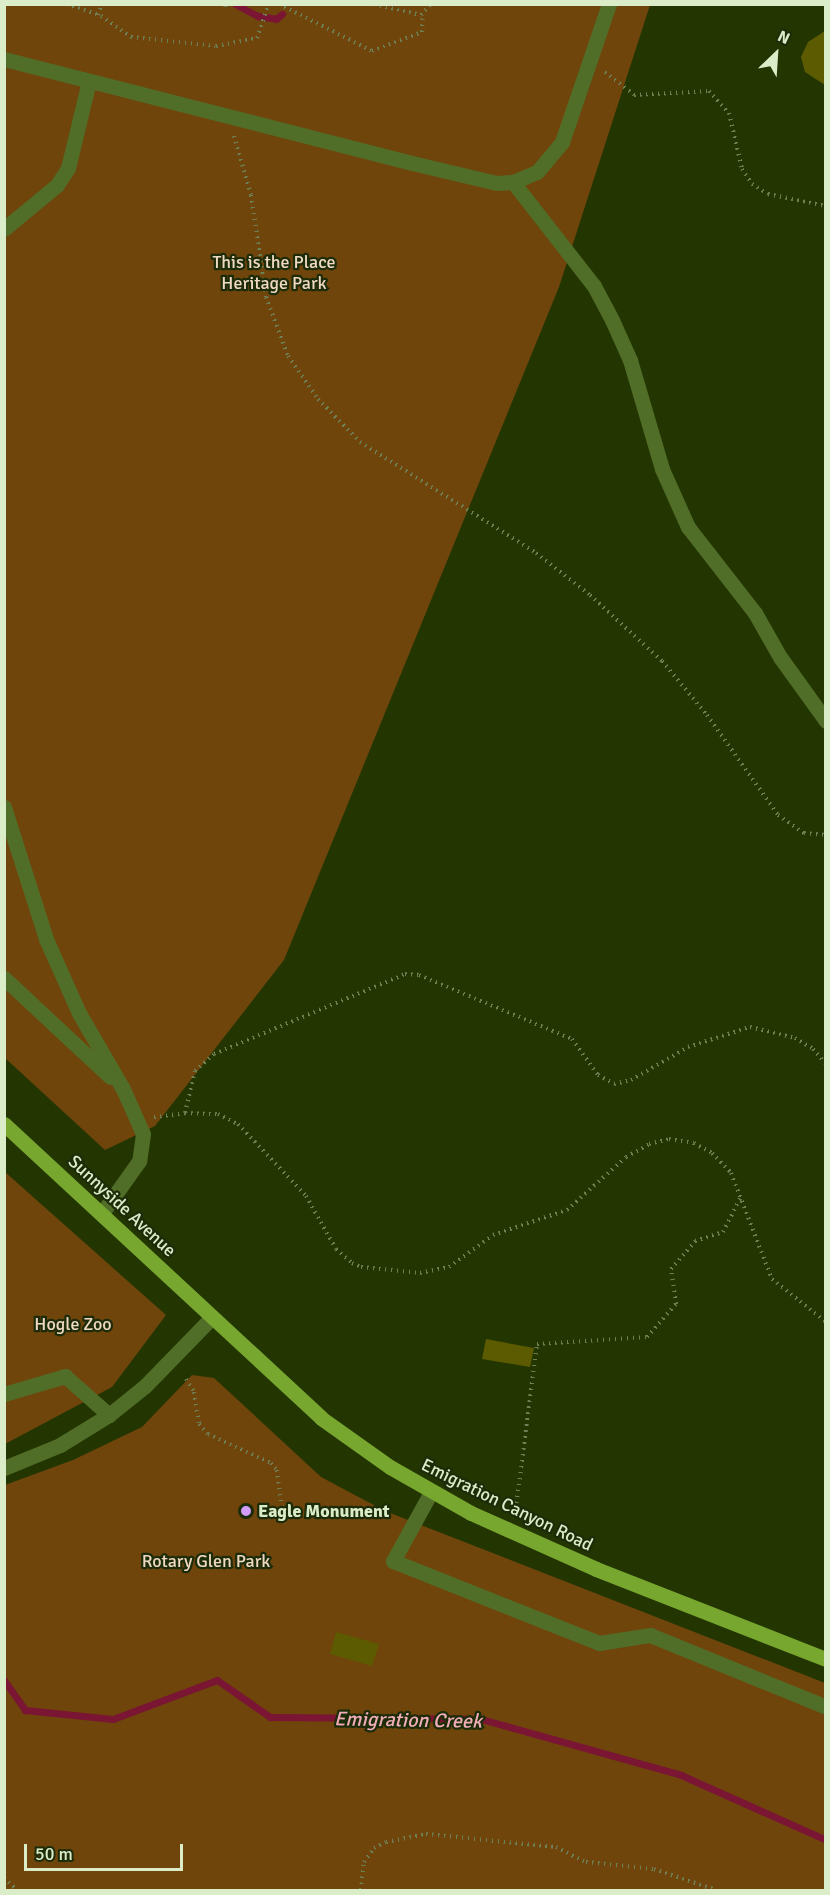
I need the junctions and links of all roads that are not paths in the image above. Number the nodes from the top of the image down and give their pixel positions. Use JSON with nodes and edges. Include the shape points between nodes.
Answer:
{"nodes":[{"id":1,"x":609,"y":4,"type":"edge"},
{"id":2,"x":4,"y":59,"type":"edge"},
{"id":3,"x":88,"y":81,"type":"junction"},
{"id":4,"x":513,"y":182,"type":"junction"},
{"id":5,"x":4,"y":229,"type":"edge"},
{"id":6,"x":825,"y":721,"type":"edge"},
{"id":7,"x":4,"y":807,"type":"edge"},
{"id":8,"x":4,"y":978,"type":"edge"},
{"id":9,"x":123,"y":1089,"type":"junction"},
{"id":10,"x":4,"y":1124,"type":"edge"},
{"id":11,"x":102,"y":1213,"type":"junction"},
{"id":12,"x":212,"y":1317,"type":"junction"},
{"id":13,"x":4,"y":1394,"type":"edge"},
{"id":14,"x":109,"y":1415,"type":"junction"},
{"id":15,"x":4,"y":1468,"type":"edge"},
{"id":16,"x":431,"y":1492,"type":"junction"},
{"id":17,"x":825,"y":1659,"type":"edge"},
{"id":18,"x":825,"y":1707,"type":"edge"}],
"edges":[{"from":1,"to":4,"type":"street","via":[[562,142],[549,161],[527,178]]},
{"from":2,"to":3,"type":"street"},
{"from":3,"to":4,"type":"street","via":[[408,162],[497,183]]},
{"from":3,"to":5,"type":"street","via":[[68,168],[50,192]]},
{"from":4,"to":6,"type":"street","via":[[594,286],[612,320],[637,381],[662,468],[688,527],[755,613]]},
{"from":7,"to":9,"type":"street","via":[[46,939],[79,1013]]},
{"from":8,"to":9,"type":"street"},
{"from":9,"to":11,"type":"street","via":[[143,1134],[140,1161]]},
{"from":10,"to":11,"type":"main road","name":"Sunnyside Avenue"},
{"from":11,"to":12,"type":"main road","name":"Sunnyside Avenue"},
{"from":12,"to":14,"type":"street","via":[[145,1386]]},
{"from":12,"to":16,"type":"main road","name":"Emigration Canyon Road","via":[[321,1418]]},
{"from":13,"to":14,"type":"street","via":[[66,1376]]},
{"from":14,"to":15,"type":"street","via":[[60,1445]]},
{"from":16,"to":17,"type":"main road","name":"Emigration Canyon Road","via":[[596,1569]]},
{"from":16,"to":18,"type":"street","via":[[393,1561],[599,1643],[650,1635]]}]}
